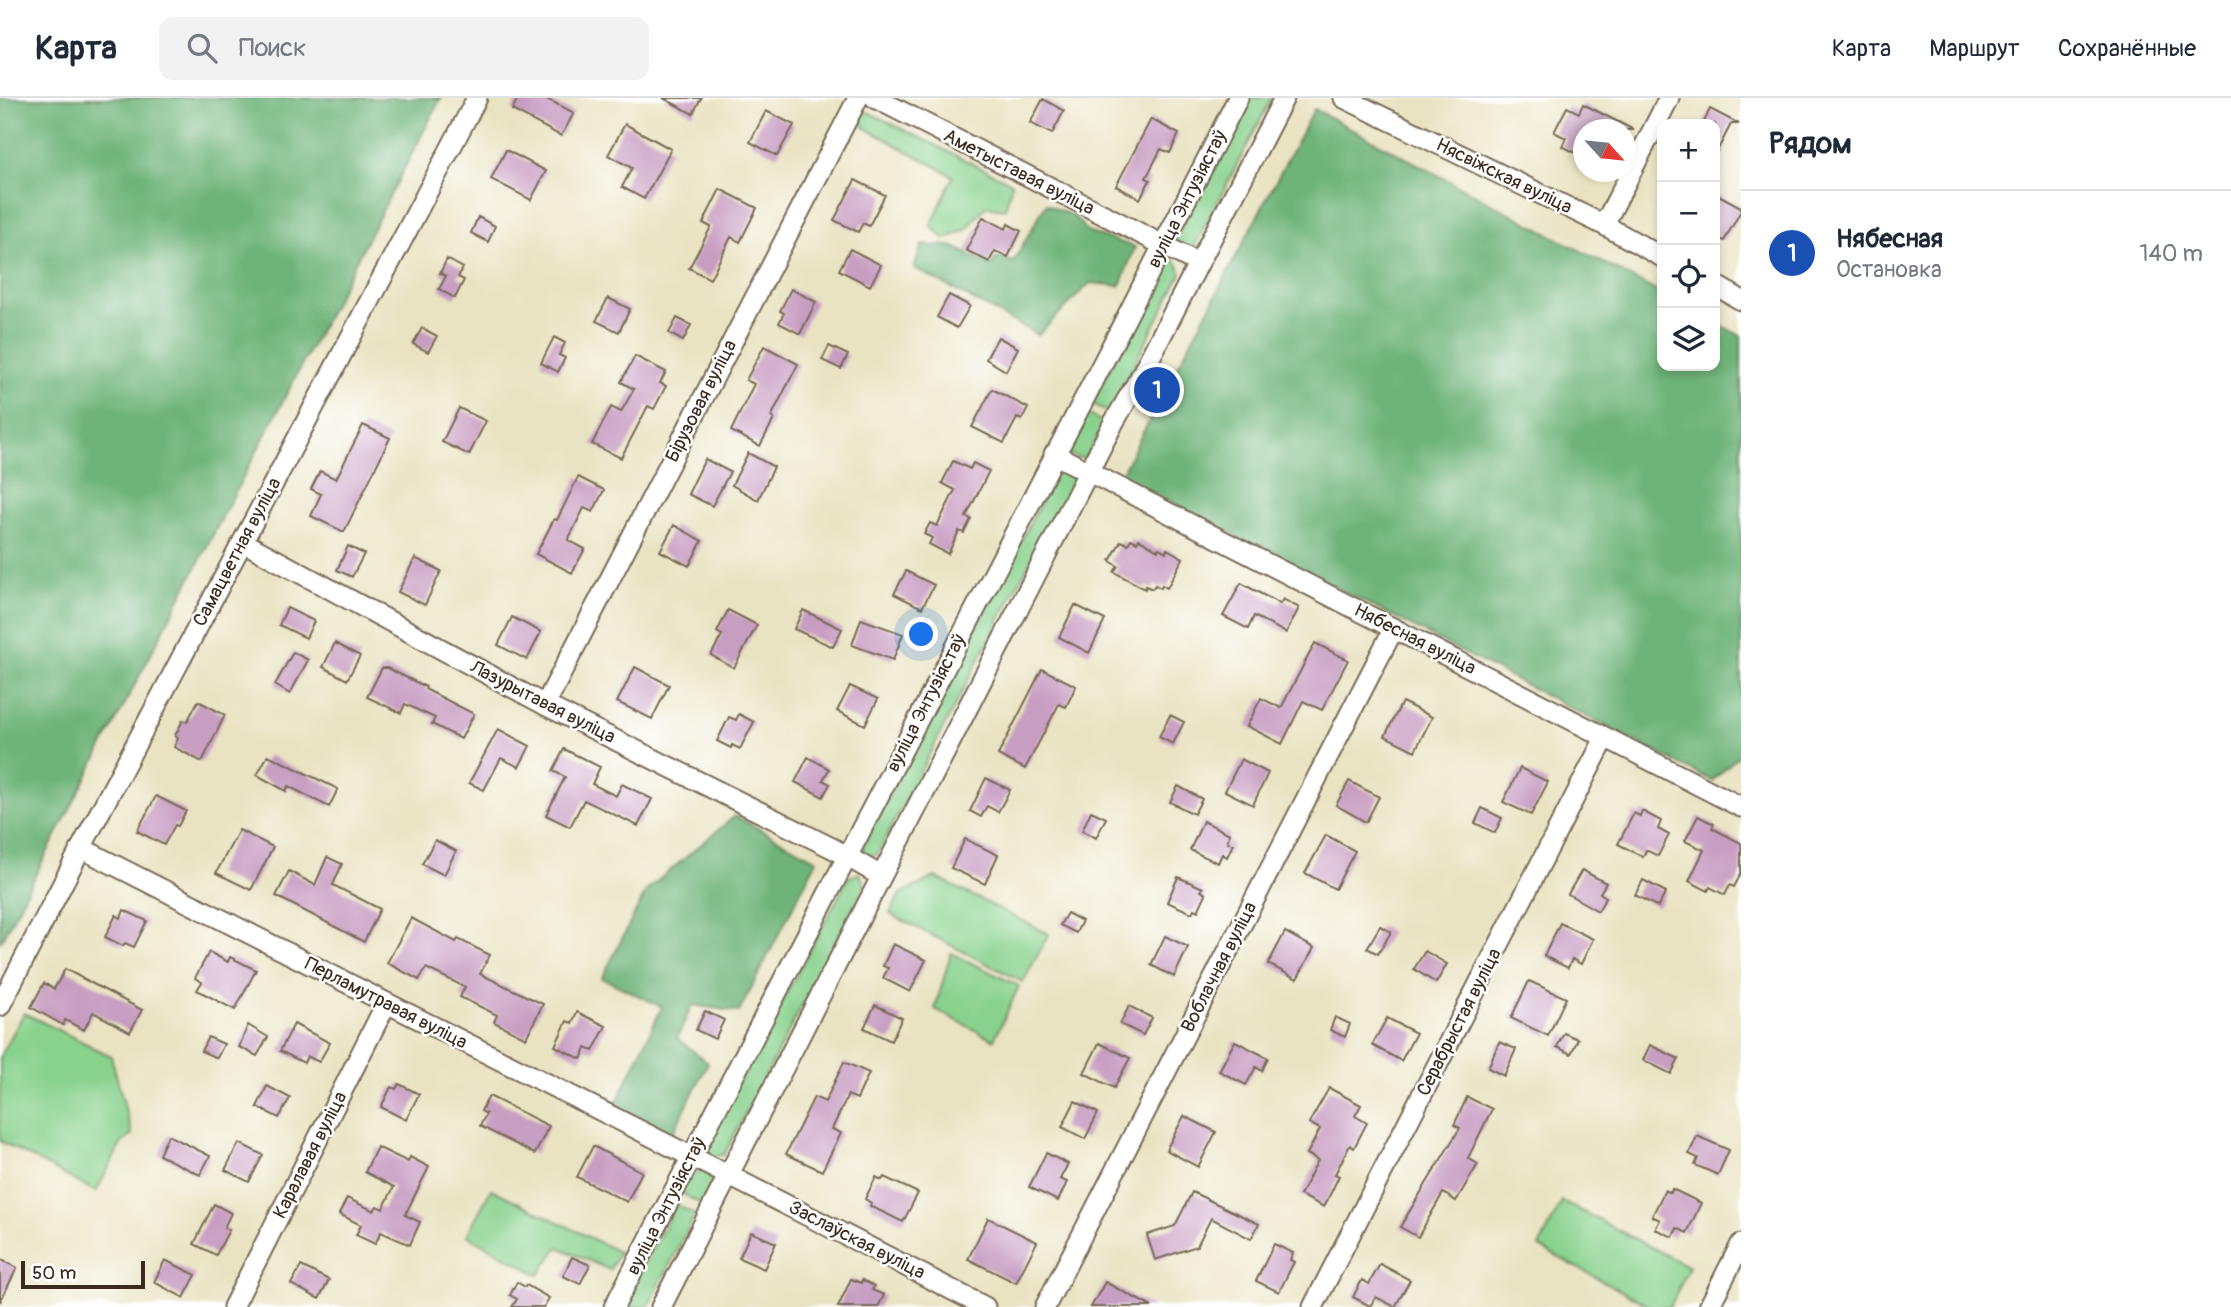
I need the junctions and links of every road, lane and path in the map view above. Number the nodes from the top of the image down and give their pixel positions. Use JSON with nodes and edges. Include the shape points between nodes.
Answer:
{"nodes":[{"id":1,"x":477,"y":98,"type":"edge"},
{"id":2,"x":858,"y":98,"type":"edge"},
{"id":3,"x":875,"y":98,"type":"edge"},
{"id":4,"x":1238,"y":98,"type":"edge"},
{"id":5,"x":1284,"y":98,"type":"edge"},
{"id":6,"x":1344,"y":98,"type":"edge"},
{"id":7,"x":1669,"y":98,"type":"edge"},
{"id":8,"x":1604,"y":225,"type":"junction"},
{"id":9,"x":1163,"y":246,"type":"junction"},
{"id":10,"x":1657,"y":254,"type":"edge"},
{"id":11,"x":1198,"y":263,"type":"junction"},
{"id":12,"x":1720,"y":288,"type":"edge"},
{"id":13,"x":1741,"y":300,"type":"edge"},
{"id":14,"x":1054,"y":454,"type":"junction"},
{"id":15,"x":1089,"y":472,"type":"junction"},
{"id":16,"x":243,"y":542,"type":"junction"},
{"id":17,"x":1394,"y":628,"type":"junction"},
{"id":18,"x":545,"y":705,"type":"junction"},
{"id":19,"x":1605,"y":738,"type":"junction"},
{"id":20,"x":1741,"y":807,"type":"edge"},
{"id":21,"x":82,"y":848,"type":"junction"},
{"id":22,"x":846,"y":857,"type":"junction"},
{"id":23,"x":881,"y":876,"type":"junction"},
{"id":24,"x":386,"y":1004,"type":"junction"},
{"id":25,"x":0,"y":1006,"type":"edge"},
{"id":26,"x":691,"y":1155,"type":"junction"},
{"id":27,"x":728,"y":1174,"type":"junction"},
{"id":28,"x":1741,"y":1244,"type":"edge"},
{"id":29,"x":233,"y":1307,"type":"edge"},
{"id":30,"x":614,"y":1307,"type":"edge"},
{"id":31,"x":661,"y":1307,"type":"edge"},
{"id":32,"x":985,"y":1307,"type":"edge"},
{"id":33,"x":1045,"y":1307,"type":"edge"},
{"id":34,"x":1313,"y":1307,"type":"edge"},
{"id":35,"x":1709,"y":1307,"type":"edge"}],
"edges":[{"from":1,"to":16,"type":"street","name":"Самацветная вуліца"},
{"from":2,"to":18,"type":"street","name":"Бірузовая вуліца"},
{"from":3,"to":9,"type":"street","name":"Аметыставая вуліца"},
{"from":4,"to":9,"type":"street","name":"вуліца Энтузіястаў"},
{"from":5,"to":11,"type":"street","name":"вуліца Энтузіястаў"},
{"from":6,"to":8,"type":"street","name":"Нясвіжская вуліца"},
{"from":7,"to":8,"type":"street"},
{"from":8,"to":10,"type":"street","name":"Нясвіжская вуліца"},
{"from":9,"to":11,"type":"street","name":"Аметыставая вуліца"},
{"from":9,"to":14,"type":"street","name":"вуліца Энтузіястаў"},
{"from":11,"to":15,"type":"street","name":"вуліца Энтузіястаў"},
{"from":12,"to":13,"type":"street"},
{"from":14,"to":15,"type":"street","name":"Нябесная вуліца"},
{"from":14,"to":22,"type":"street","name":"вуліца Энтузіястаў"},
{"from":15,"to":17,"type":"street","name":"Нябесная вуліца"},
{"from":15,"to":23,"type":"street","name":"вуліца Энтузіястаў"},
{"from":16,"to":18,"type":"street","name":"Лазурытавая вуліца"},
{"from":16,"to":21,"type":"street","name":"Самацветная вуліца"},
{"from":17,"to":19,"type":"street","name":"Нябесная вуліца"},
{"from":17,"to":33,"type":"street","name":"Воблачная вуліца"},
{"from":18,"to":22,"type":"street","name":"Лазурытавая вуліца"},
{"from":19,"to":20,"type":"street","name":"Нябесная вуліца"},
{"from":19,"to":34,"type":"street","name":"Серабрыстая вуліца"},
{"from":21,"to":24,"type":"street","name":"Перламутравая вуліца"},
{"from":21,"to":25,"type":"street","name":"Самацветная вуліца"},
{"from":22,"to":23,"type":"street","name":"Лазурытавая вуліца"},
{"from":22,"to":26,"type":"street","name":"вуліца Энтузіястаў"},
{"from":23,"to":27,"type":"street","name":"вуліца Энтузіястаў"},
{"from":24,"to":26,"type":"street","name":"Перламутравая вуліца"},
{"from":24,"to":29,"type":"street","name":"Каралавая вуліца"},
{"from":26,"to":27,"type":"street","name":"Перламутравая вуліца"},
{"from":26,"to":30,"type":"street","name":"вуліца Энтузіястаў"},
{"from":27,"to":31,"type":"street","name":"вуліца Энтузіястаў"},
{"from":27,"to":32,"type":"street","name":"Заслаўская вуліца"},
{"from":28,"to":35,"type":"street"}]}
